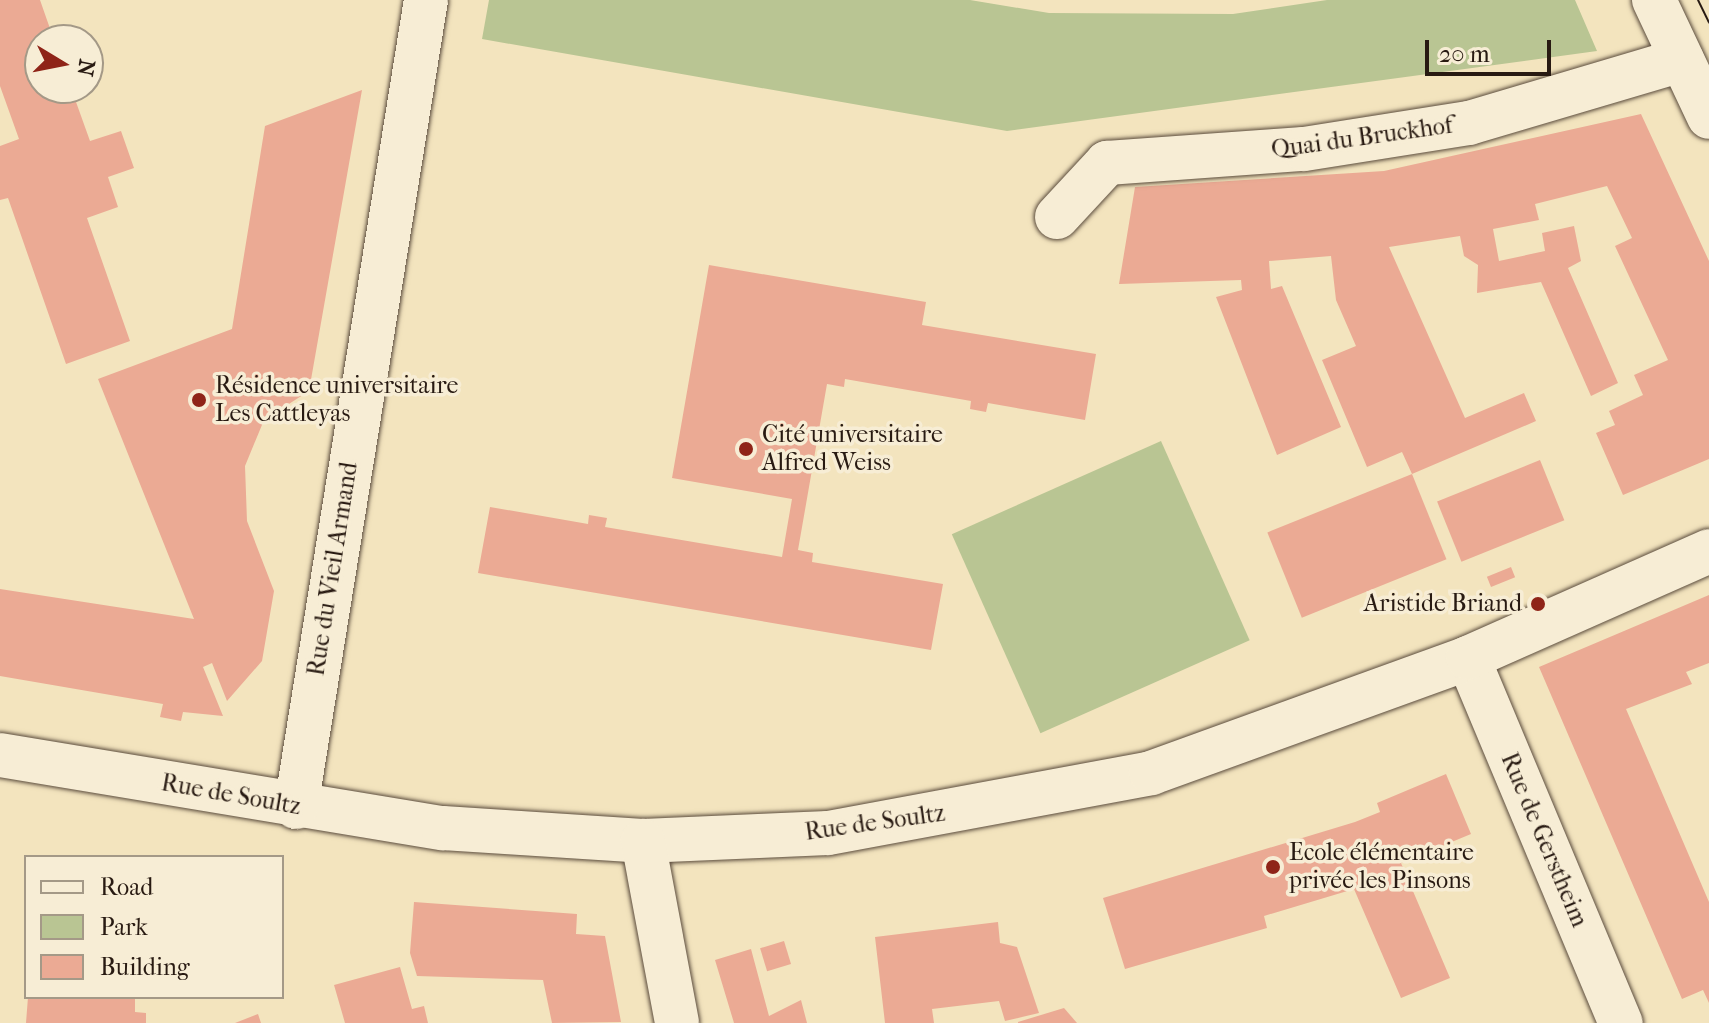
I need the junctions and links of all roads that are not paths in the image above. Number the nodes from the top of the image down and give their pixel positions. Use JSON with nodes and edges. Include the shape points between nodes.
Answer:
{"nodes":[{"id":1,"x":426,"y":0,"type":"edge"},
{"id":2,"x":1654,"y":0,"type":"edge"},
{"id":3,"x":1682,"y":60,"type":"junction"},
{"id":4,"x":1709,"y":117,"type":"edge"},
{"id":5,"x":1057,"y":217,"type":"dead end"},
{"id":6,"x":1709,"y":551,"type":"edge"},
{"id":7,"x":1468,"y":658,"type":"junction"},
{"id":8,"x":0,"y":755,"type":"edge"},
{"id":9,"x":296,"y":807,"type":"junction"},
{"id":10,"x":643,"y":841,"type":"junction"},
{"id":11,"x":677,"y":1023,"type":"edge"},
{"id":12,"x":1621,"y":1023,"type":"edge"}],
"edges":[{"from":1,"to":9,"type":"street","name":"Rue du Vieil Armand"},
{"from":2,"to":3,"type":"street"},
{"from":3,"to":4,"type":"street"},
{"from":3,"to":5,"type":"street","name":"Quai du Bruckhof","via":[[1469,123],[1304,149],[1107,163]]},
{"from":6,"to":7,"type":"street","name":"Rue de Soultz"},
{"from":7,"to":10,"type":"street","name":"Rue de Soultz","via":[[1151,773],[828,833]]},
{"from":7,"to":12,"type":"street","name":"Rue de Gerstheim"},
{"from":8,"to":9,"type":"street","name":"Rue de Soultz"},
{"from":9,"to":10,"type":"street","name":"Rue de Soultz","via":[[443,828]]},
{"from":10,"to":11,"type":"street"}]}
